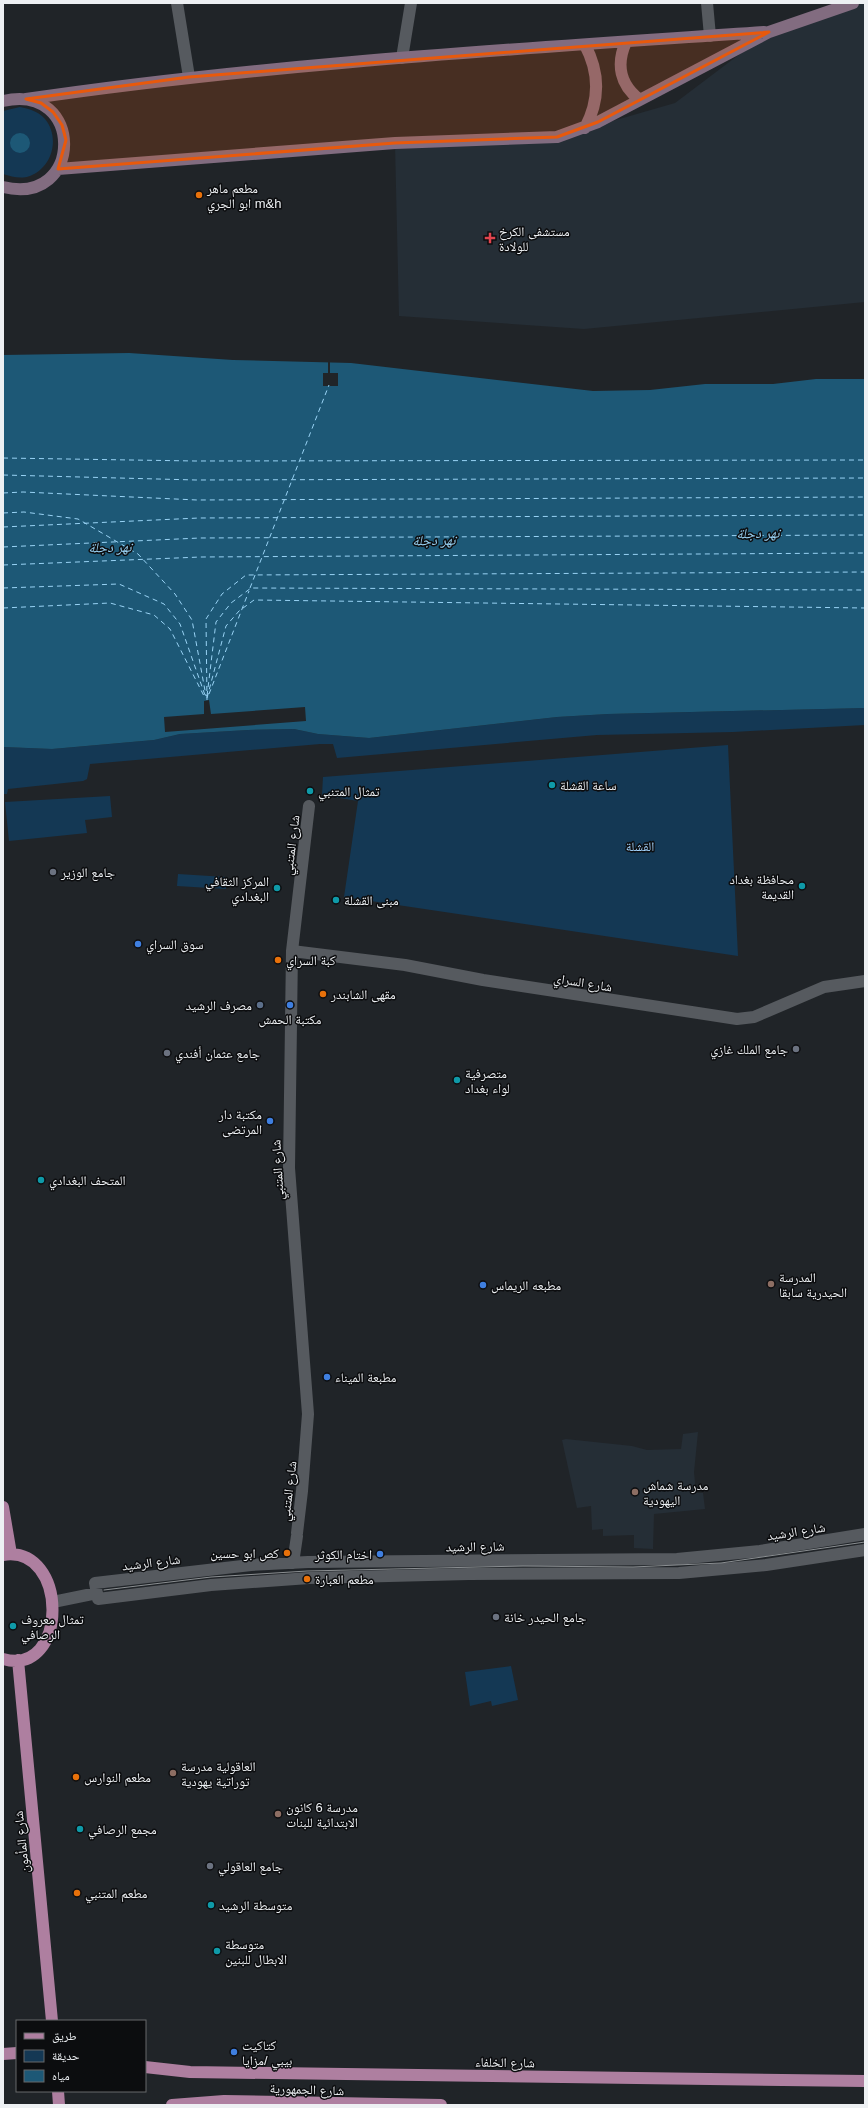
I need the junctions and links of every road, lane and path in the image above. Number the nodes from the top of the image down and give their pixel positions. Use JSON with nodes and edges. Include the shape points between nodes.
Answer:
{"nodes":[{"id":1,"x":177,"y":3,"type":"edge"},
{"id":2,"x":411,"y":3,"type":"edge"},
{"id":3,"x":707,"y":3,"type":"edge"},
{"id":4,"x":853,"y":3,"type":"edge"},
{"id":5,"x":770,"y":32,"type":"junction"},
{"id":6,"x":710,"y":36,"type":"junction"},
{"id":7,"x":626,"y":42,"type":"junction"},
{"id":8,"x":585,"y":45,"type":"junction"},
{"id":9,"x":402,"y":58,"type":"junction"},
{"id":10,"x":189,"y":77,"type":"junction"},
{"id":11,"x":26,"y":99,"type":"junction"},
{"id":12,"x":640,"y":100,"type":"junction"},
{"id":13,"x":3,"y":101,"type":"edge"},
{"id":14,"x":585,"y":128,"type":"junction"},
{"id":15,"x":58,"y":169,"type":"junction"},
{"id":16,"x":3,"y":187,"type":"edge"},
{"id":17,"x":309,"y":806,"type":"dead end"},
{"id":18,"x":292,"y":951,"type":"junction"},
{"id":19,"x":865,"y":981,"type":"edge"},
{"id":20,"x":3,"y":1507,"type":"edge"},
{"id":21,"x":865,"y":1534,"type":"edge"},
{"id":22,"x":865,"y":1550,"type":"edge"},
{"id":23,"x":7,"y":1554,"type":"edge"},
{"id":24,"x":293,"y":1563,"type":"junction"},
{"id":25,"x":97,"y":1593,"type":"junction"},
{"id":26,"x":53,"y":1602,"type":"junction"},
{"id":27,"x":3,"y":1659,"type":"edge"},
{"id":28,"x":18,"y":1660,"type":"junction"},
{"id":29,"x":52,"y":2020,"type":"edge"},
{"id":30,"x":16,"y":2053,"type":"edge"},
{"id":31,"x":3,"y":2054,"type":"edge"},
{"id":32,"x":146,"y":2067,"type":"edge"},
{"id":33,"x":865,"y":2081,"type":"edge"},
{"id":34,"x":58,"y":2092,"type":"edge"},
{"id":35,"x":59,"y":2105,"type":"edge"},
{"id":36,"x":172,"y":2105,"type":"edge"},
{"id":37,"x":441,"y":2105,"type":"edge"}],
"edges":[{"from":1,"to":10,"type":"street"},
{"from":2,"to":9,"type":"street"},
{"from":3,"to":6,"type":"street"},
{"from":4,"to":5,"type":"street"},
{"from":5,"to":6,"type":"street"},
{"from":5,"to":12,"type":"street"},
{"from":6,"to":7,"type":"street"},
{"from":7,"to":8,"type":"street"},
{"from":7,"to":12,"type":"street","via":[[620,60],[622,78],[630,91]]},
{"from":8,"to":9,"type":"street"},
{"from":8,"to":14,"type":"street","via":[[595,68],[597,93],[593,111]]},
{"from":9,"to":10,"type":"street"},
{"from":10,"to":11,"type":"street"},
{"from":11,"to":13,"type":"street"},
{"from":11,"to":15,"type":"street","via":[[41,103],[53,112],[62,125],[66,140],[64,155]]},
{"from":12,"to":14,"type":"street"},
{"from":14,"to":15,"type":"street","via":[[557,137],[396,144]]},
{"from":15,"to":16,"type":"street","via":[[47,181],[32,188],[16,190]]},
{"from":17,"to":18,"type":"street","name":"شارع المتنبي"},
{"from":18,"to":19,"type":"street","name":"شارع السراي","via":[[388,963],[737,1019],[754,1017],[824,987]]},
{"from":18,"to":24,"type":"street","name":"شارع المتنبي","via":[[289,1168],[308,1414]]},
{"from":20,"to":23,"type":"main road"},
{"from":21,"to":24,"type":"street","name":"شارع الرشيد","via":[[760,1551],[677,1559]]},
{"from":22,"to":25,"type":"street","via":[[766,1565],[679,1573],[309,1578],[251,1581],[98,1599]]},
{"from":23,"to":26,"type":"main road","via":[[23,1557],[38,1568],[48,1584]]},
{"from":24,"to":25,"type":"street","name":"شارع الرشيد","via":[[95,1583]]},
{"from":25,"to":26,"type":"street"},
{"from":26,"to":28,"type":"main road","via":[[52,1621],[46,1639],[34,1654]]},
{"from":27,"to":28,"type":"main road"},
{"from":28,"to":29,"type":"main road","name":"شارع المأمون"},
{"from":30,"to":31,"type":"main road"},
{"from":32,"to":33,"type":"main road","name":"شارع الخلفاء","via":[[190,2072]]},
{"from":34,"to":35,"type":"main road"},
{"from":36,"to":37,"type":"main road","name":"شارع الجمهورية","via":[[224,2101]]}]}
